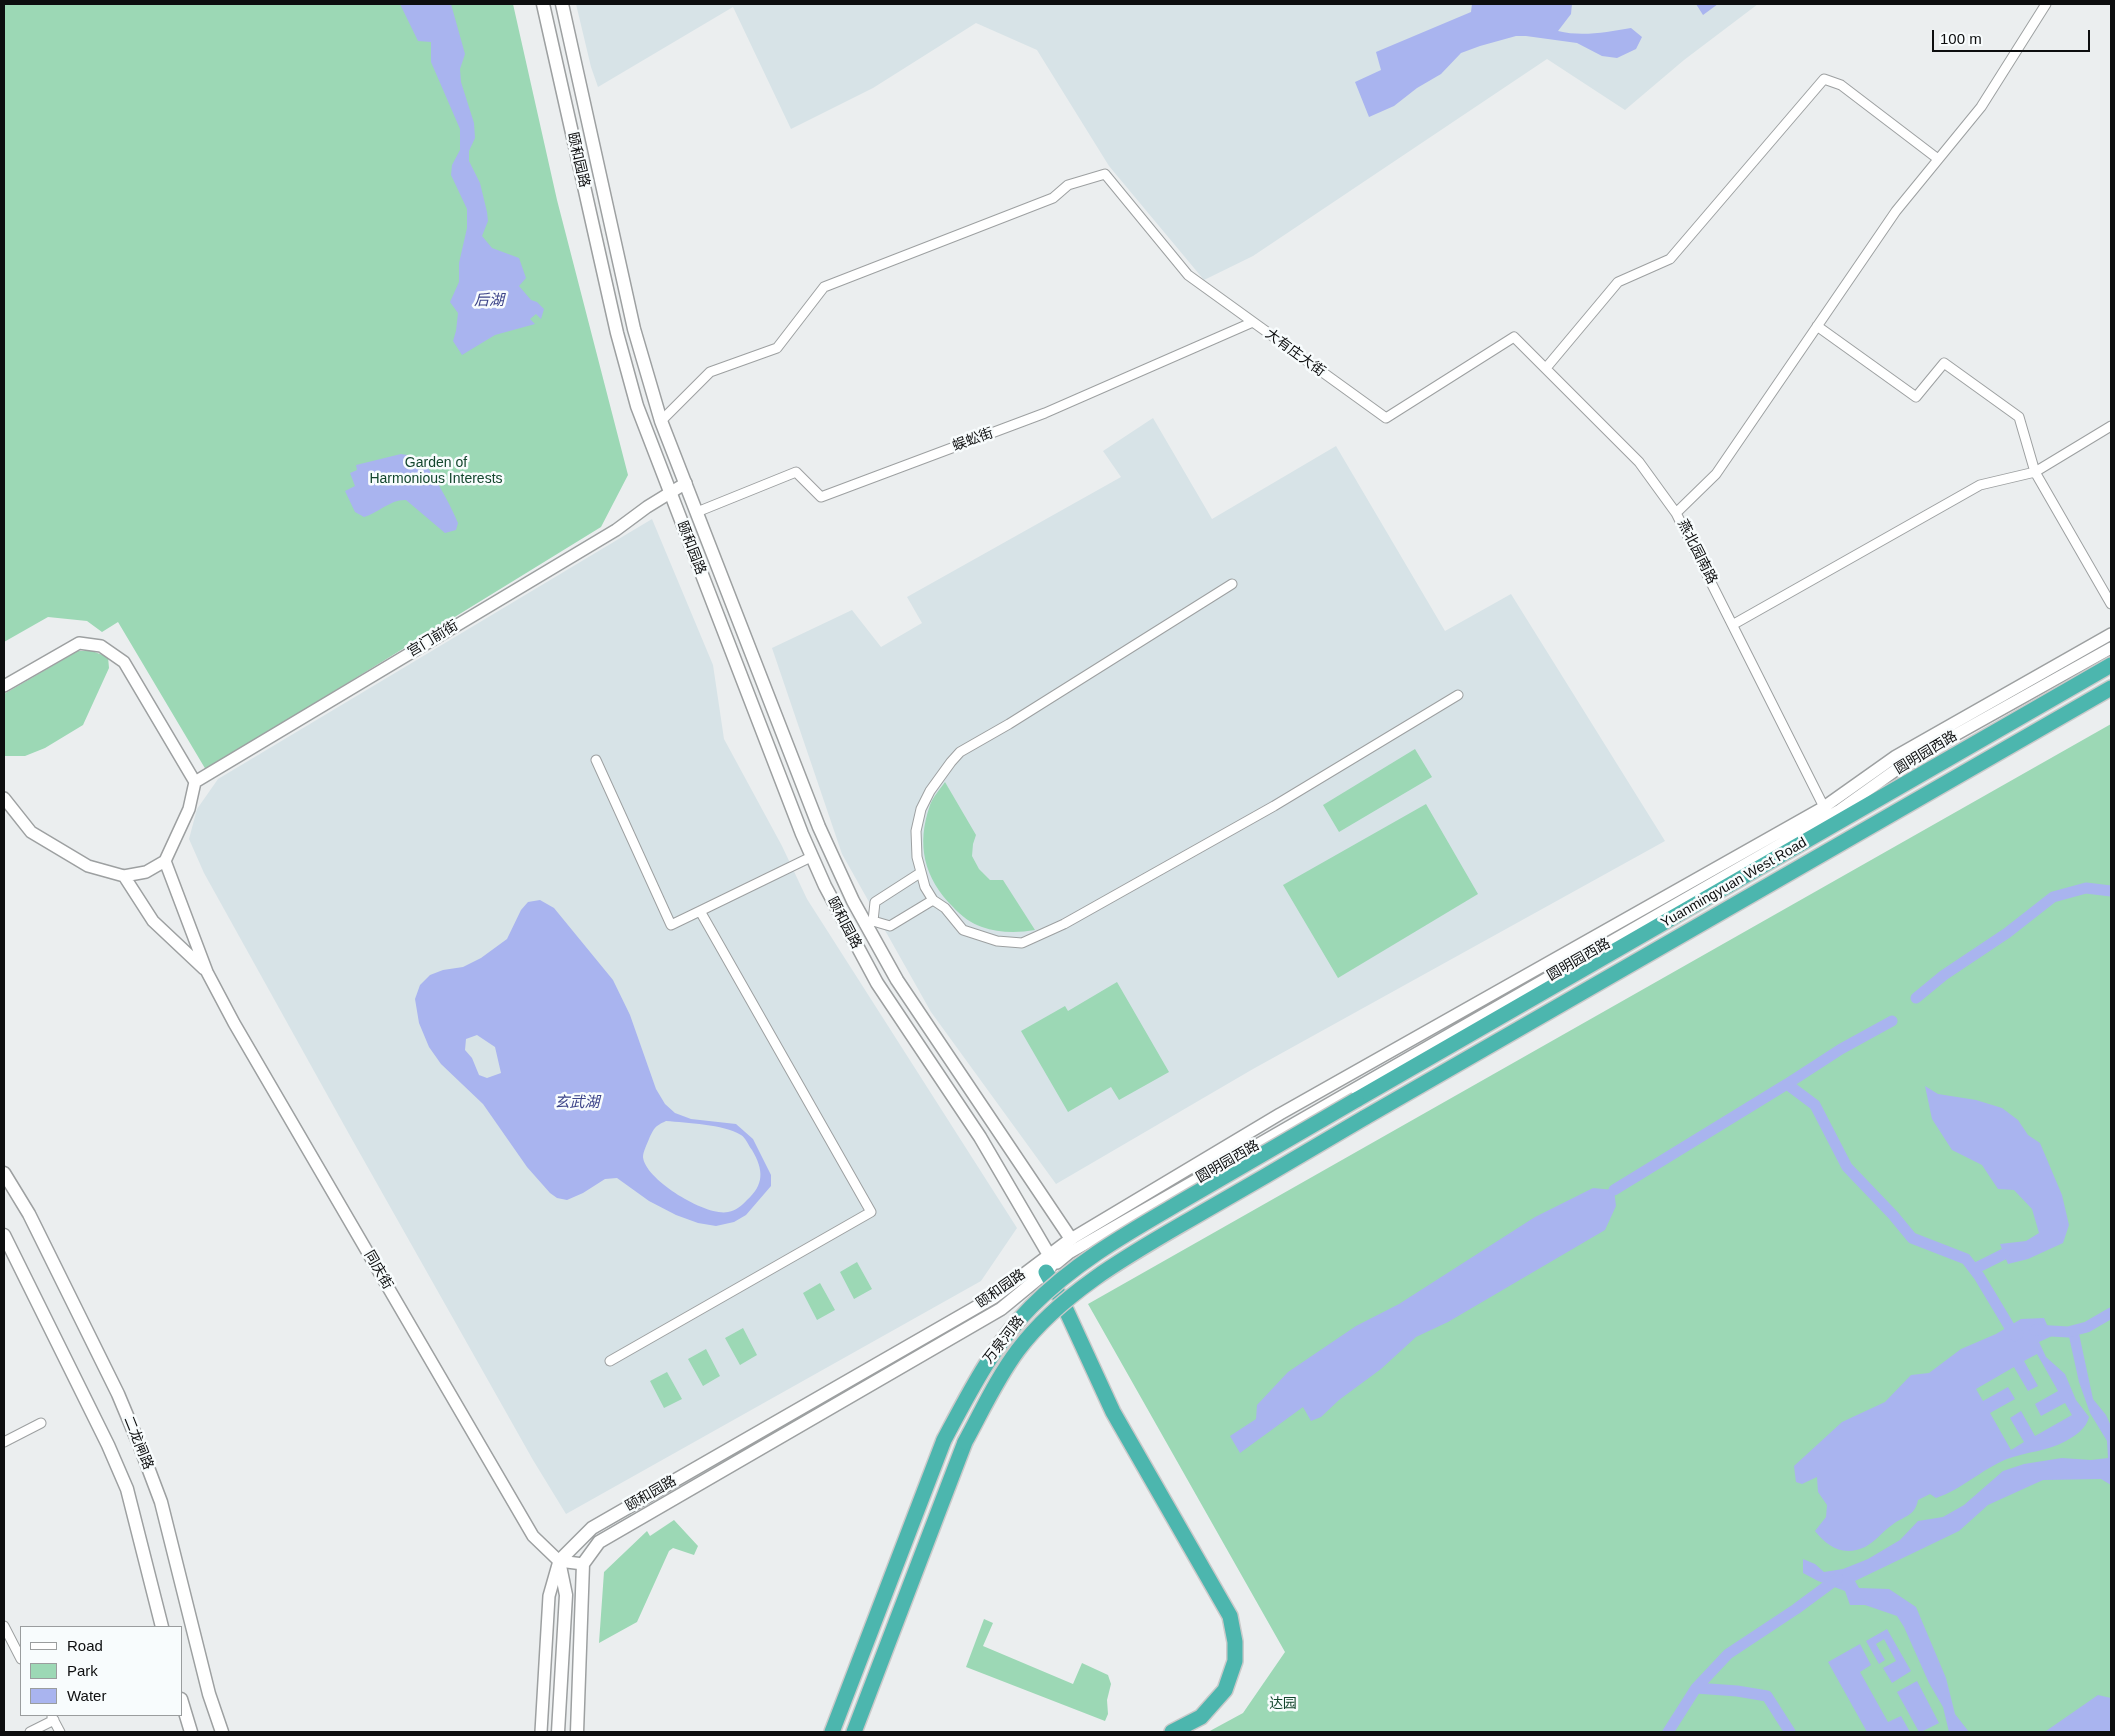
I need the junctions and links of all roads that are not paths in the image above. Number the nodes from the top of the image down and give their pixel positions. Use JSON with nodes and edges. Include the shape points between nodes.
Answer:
{"nodes":[{"id":1,"x":543,"y":4,"type":"edge"},
{"id":2,"x":562,"y":4,"type":"edge"},
{"id":3,"x":2046,"y":4,"type":"edge"},
{"id":4,"x":1938,"y":159,"type":"junction"},
{"id":5,"x":1253,"y":322,"type":"junction"},
{"id":6,"x":1817,"y":326,"type":"junction"},
{"id":7,"x":1514,"y":337,"type":"joint"},
{"id":8,"x":1546,"y":368,"type":"junction"},
{"id":9,"x":661,"y":421,"type":"junction"},
{"id":10,"x":2111,"y":426,"type":"edge"},
{"id":11,"x":2035,"y":472,"type":"junction"},
{"id":12,"x":686,"y":483,"type":"junction"},
{"id":13,"x":670,"y":492,"type":"junction"},
{"id":14,"x":697,"y":512,"type":"junction"},
{"id":15,"x":1676,"y":512,"type":"junction"},
{"id":16,"x":1232,"y":584,"type":"dead end"},
{"id":17,"x":2111,"y":604,"type":"edge"},
{"id":18,"x":1734,"y":624,"type":"junction"},
{"id":19,"x":2111,"y":634,"type":"edge"},
{"id":20,"x":2111,"y":648,"type":"edge"},
{"id":21,"x":2111,"y":657,"type":"edge"},
{"id":22,"x":2111,"y":665,"type":"edge"},
{"id":23,"x":2097,"y":674,"type":"junction"},
{"id":24,"x":4,"y":686,"type":"edge"},
{"id":25,"x":2111,"y":688,"type":"edge"},
{"id":26,"x":1458,"y":695,"type":"dead end"},
{"id":27,"x":596,"y":760,"type":"dead end"},
{"id":28,"x":195,"y":782,"type":"junction"},
{"id":29,"x":4,"y":798,"type":"edge"},
{"id":30,"x":1824,"y":807,"type":"junction"},
{"id":31,"x":811,"y":857,"type":"junction"},
{"id":32,"x":165,"y":861,"type":"junction"},
{"id":33,"x":920,"y":873,"type":"junction"},
{"id":34,"x":124,"y":876,"type":"junction"},
{"id":35,"x":933,"y":900,"type":"junction"},
{"id":36,"x":700,"y":911,"type":"junction"},
{"id":37,"x":869,"y":923,"type":"junction"},
{"id":38,"x":207,"y":972,"type":"junction"},
{"id":39,"x":1356,"y":1100,"type":"joint"},
{"id":40,"x":4,"y":1173,"type":"edge"},
{"id":41,"x":4,"y":1235,"type":"edge"},
{"id":42,"x":1071,"y":1239,"type":"junction"},
{"id":43,"x":1049,"y":1254,"type":"junction"},
{"id":44,"x":1046,"y":1272,"type":"junction"},
{"id":45,"x":610,"y":1361,"type":"dead end"},
{"id":46,"x":41,"y":1423,"type":"dead end"},
{"id":47,"x":4,"y":1442,"type":"edge"},
{"id":48,"x":559,"y":1561,"type":"junction"},
{"id":49,"x":583,"y":1564,"type":"junction"},
{"id":50,"x":4,"y":1626,"type":"edge"},
{"id":51,"x":162,"y":1626,"type":"edge"},
{"id":52,"x":20,"y":1657,"type":"edge"},
{"id":53,"x":182,"y":1702,"type":"edge"},
{"id":54,"x":53,"y":1717,"type":"edge"},
{"id":55,"x":30,"y":1732,"type":"edge"},
{"id":56,"x":60,"y":1732,"type":"edge"},
{"id":57,"x":191,"y":1732,"type":"edge"},
{"id":58,"x":222,"y":1732,"type":"edge"},
{"id":59,"x":541,"y":1732,"type":"edge"},
{"id":60,"x":558,"y":1732,"type":"edge"},
{"id":61,"x":578,"y":1732,"type":"edge"},
{"id":62,"x":832,"y":1732,"type":"edge"},
{"id":63,"x":854,"y":1732,"type":"edge"},
{"id":64,"x":1172,"y":1732,"type":"edge"}],
"edges":[{"from":1,"to":13,"type":"main road","name":"颐和园路","via":[[616,333],[637,406]]},
{"from":2,"to":9,"type":"main road","name":"颐和园路","via":[[634,329]]},
{"from":3,"to":4,"type":"street","via":[[1981,106]]},
{"from":4,"to":6,"type":"street","via":[[1896,211]]},
{"from":4,"to":8,"type":"street","via":[[1841,85],[1824,79],[1670,259],[1618,282]]},
{"from":5,"to":7,"type":"street","name":"大有庄大街","via":[[1386,418]]},
{"from":5,"to":9,"type":"street","name":"大有庄大街","via":[[1188,275],[1105,174],[1068,185],[1053,198],[824,287],[777,348],[710,372]]},
{"from":5,"to":14,"type":"street","name":"蜈蚣街","via":[[1045,413],[821,496],[796,472]]},
{"from":6,"to":11,"type":"street","via":[[1916,397],[1944,363],[2019,417]]},
{"from":6,"to":15,"type":"street","via":[[1716,474]]},
{"from":7,"to":8,"type":"street","name":"燕北园南路"},
{"from":8,"to":15,"type":"street","name":"燕北园南路","via":[[1639,462]]},
{"from":9,"to":12,"type":"main road","name":"颐和园路"},
{"from":10,"to":11,"type":"street"},
{"from":11,"to":17,"type":"street"},
{"from":11,"to":18,"type":"street","via":[[1980,485]]},
{"from":12,"to":13,"type":"street","name":"宫门前街"},
{"from":12,"to":14,"type":"main road","name":"颐和园路"},
{"from":13,"to":28,"type":"street","name":"宫门前街","via":[[616,530]]},
{"from":13,"to":31,"type":"main road","name":"颐和园路"},
{"from":14,"to":37,"type":"main road","name":"颐和园路","via":[[818,827]]},
{"from":15,"to":18,"type":"street","name":"燕北园南路"},
{"from":16,"to":33,"type":"street","via":[[960,752],[930,791],[921,809],[916,831]]},
{"from":18,"to":30,"type":"street","name":"燕北园南路"},
{"from":19,"to":30,"type":"street","name":"圆明园西路","via":[[1896,756]]},
{"from":20,"to":44,"type":"street","name":"圆明园西路","via":[[1908,762],[1840,810],[1069,1253]]},
{"from":21,"to":23,"type":"highway"},
{"from":22,"to":23,"type":"highway","name":"Yuanmingyuan West Road"},
{"from":23,"to":39,"type":"highway","name":"Yuanmingyuan West Road"},
{"from":24,"to":28,"type":"street","via":[[79,642],[101,646],[124,662]]},
{"from":25,"to":63,"type":"highway","name":"Yuanmingyuan West Road","bridge":true,"via":[[1364,1118],[1122,1259],[1083,1286],[1019,1349],[965,1442]]},
{"from":26,"to":35,"type":"street","via":[[1274,806],[1064,924],[1022,943],[997,941],[963,930],[945,908]]},
{"from":27,"to":36,"type":"street","via":[[671,925]]},
{"from":28,"to":32,"type":"street","via":[[189,809]]},
{"from":29,"to":34,"type":"street","via":[[31,832],[88,866]]},
{"from":30,"to":42,"type":"street","name":"圆明园西路","via":[[1280,1114]]},
{"from":31,"to":36,"type":"street"},
{"from":31,"to":43,"type":"main road","name":"颐和园路","via":[[873,976],[980,1138]]},
{"from":32,"to":34,"type":"street","via":[[146,872]]},
{"from":32,"to":38,"type":"street"},
{"from":33,"to":35,"type":"street"},
{"from":33,"to":37,"type":"street","via":[[875,902]]},
{"from":34,"to":38,"type":"street","via":[[153,921]]},
{"from":35,"to":37,"type":"street","via":[[890,926]]},
{"from":36,"to":45,"type":"street","via":[[871,1212]]},
{"from":37,"to":42,"type":"main road","name":"颐和园路","via":[[897,980]]},
{"from":38,"to":48,"type":"street","name":"同庆街","via":[[534,1536]]},
{"from":39,"to":62,"type":"highway","name":"万泉河路","bridge":true,"via":[[1106,1246],[1070,1271],[1030,1307],[1003,1339],[984,1366],[944,1440]]},
{"from":40,"to":58,"type":"main road","name":"二龙闸路","via":[[28,1214],[114,1386],[141,1449],[163,1511],[209,1694]]},
{"from":41,"to":51,"type":"main road","name":"二龙闸路","via":[[108,1445],[126,1489]]},
{"from":42,"to":43,"type":"main road"},
{"from":42,"to":44,"type":"main road","name":"颐和园路"},
{"from":43,"to":44,"type":"main road"},
{"from":43,"to":48,"type":"main road","name":"颐和园路","via":[[994,1297],[592,1528]]},
{"from":44,"to":49,"type":"main road","name":"颐和园路","via":[[1001,1309],[599,1542]]},
{"from":44,"to":64,"type":"highway","via":[[1113,1412],[1230,1616],[1235,1661],[1225,1690],[1201,1717]]},
{"from":46,"to":47,"type":"street"},
{"from":48,"to":49,"type":"street"},
{"from":48,"to":59,"type":"street","name":"颐和园路","via":[[549,1596]]},
{"from":48,"to":60,"type":"main road","via":[[566,1595]]},
{"from":49,"to":61,"type":"main road"},
{"from":50,"to":52,"type":"street"},
{"from":53,"to":57,"type":"main road"},
{"from":54,"to":55,"type":"street"},
{"from":54,"to":56,"type":"street"}]}
